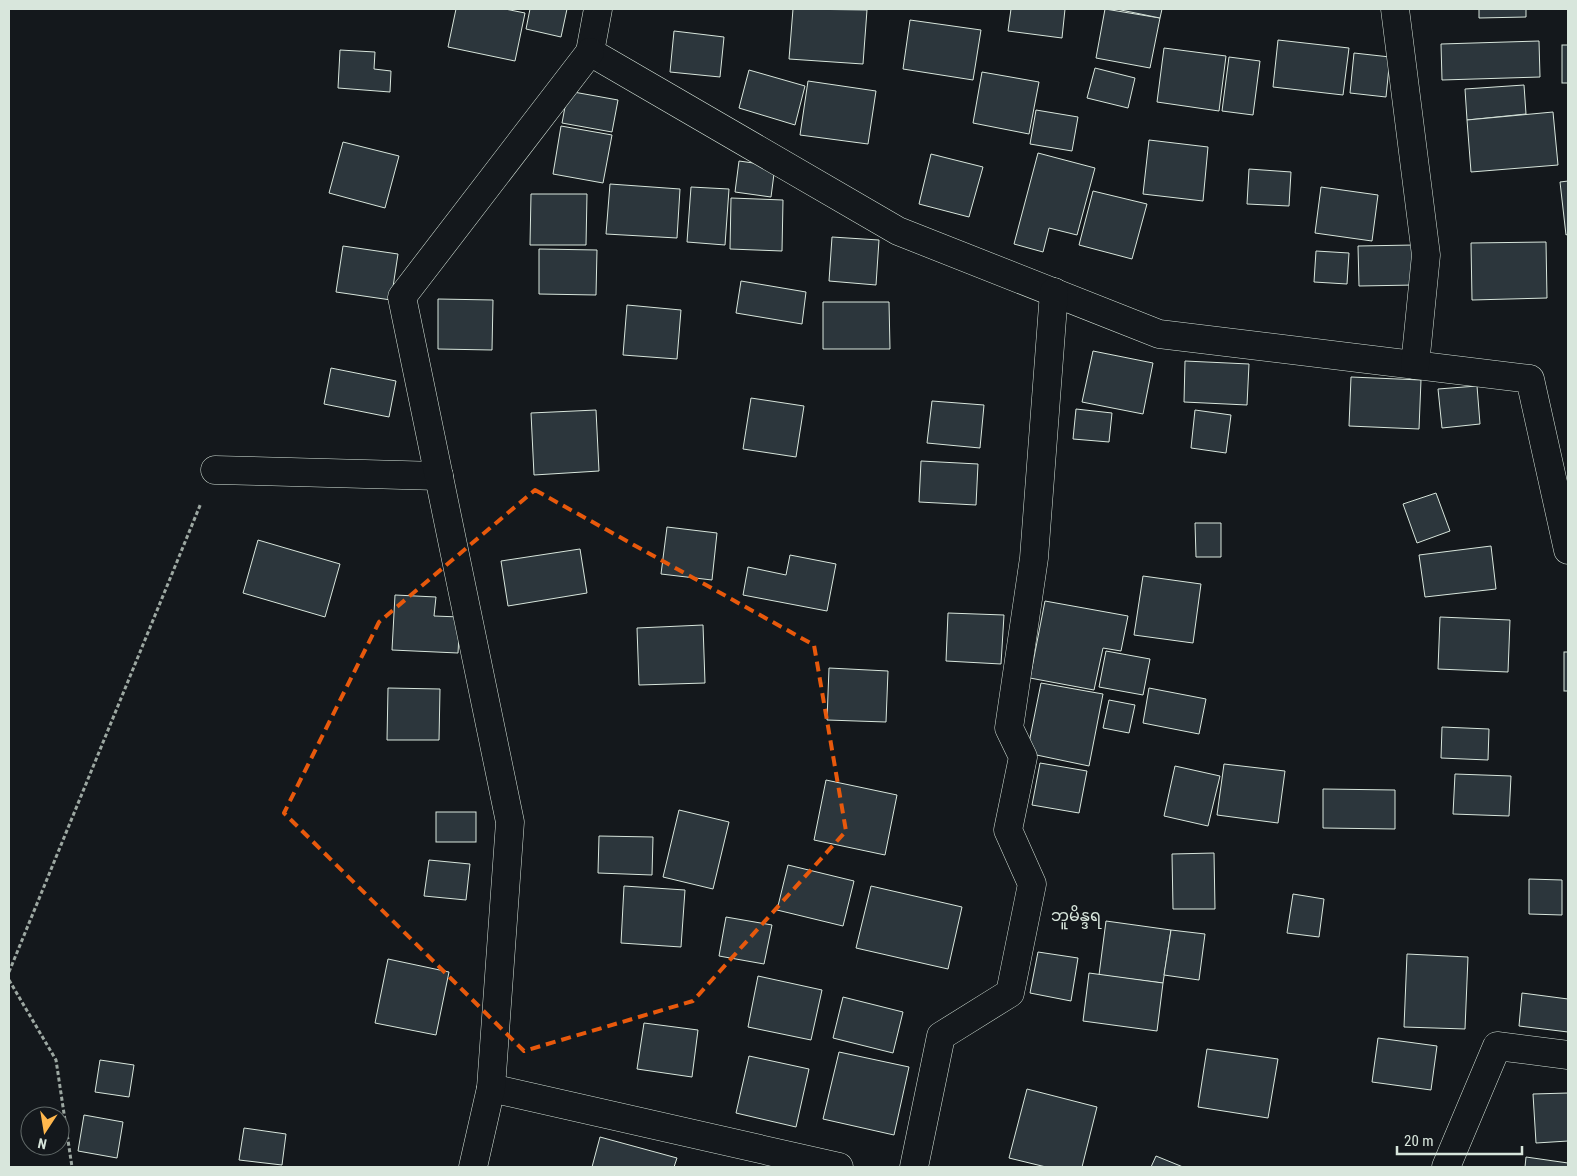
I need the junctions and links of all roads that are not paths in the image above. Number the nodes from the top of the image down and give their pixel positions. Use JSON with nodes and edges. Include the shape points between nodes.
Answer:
{"nodes":[{"id":1,"x":598,"y":9,"type":"edge"},
{"id":2,"x":1395,"y":9,"type":"edge"},
{"id":3,"x":590,"y":52,"type":"junction"},
{"id":4,"x":1054,"y":292,"type":"junction"},
{"id":5,"x":1415,"y":365,"type":"junction"},
{"id":6,"x":215,"y":470,"type":"road end"},
{"id":7,"x":439,"y":476,"type":"junction"},
{"id":8,"x":1568,"y":550,"type":"edge"},
{"id":9,"x":1568,"y":1055,"type":"edge"},
{"id":10,"x":491,"y":1088,"type":"junction"},
{"id":11,"x":473,"y":1167,"type":"edge"},
{"id":12,"x":839,"y":1167,"type":"edge"},
{"id":13,"x":914,"y":1167,"type":"edge"},
{"id":14,"x":1446,"y":1167,"type":"edge"}],
"edges":[{"from":1,"to":3,"type":"street"},
{"from":2,"to":5,"type":"street","via":[[1426,255]]},
{"from":3,"to":4,"type":"street","via":[[898,231]]},
{"from":3,"to":7,"type":"street","via":[[402,297]]},
{"from":4,"to":5,"type":"street","via":[[1159,334]]},
{"from":4,"to":13,"type":"street","via":[[1034,558],[1009,728],[1023,757],[1008,830],[1032,884],[1010,993],[941,1036]]},
{"from":5,"to":8,"type":"street","via":[[1530,379]]},
{"from":6,"to":7,"type":"street"},
{"from":7,"to":10,"type":"street","via":[[510,822]]},
{"from":9,"to":14,"type":"street","via":[[1497,1046]]},
{"from":10,"to":11,"type":"street"},
{"from":10,"to":12,"type":"street"}]}
